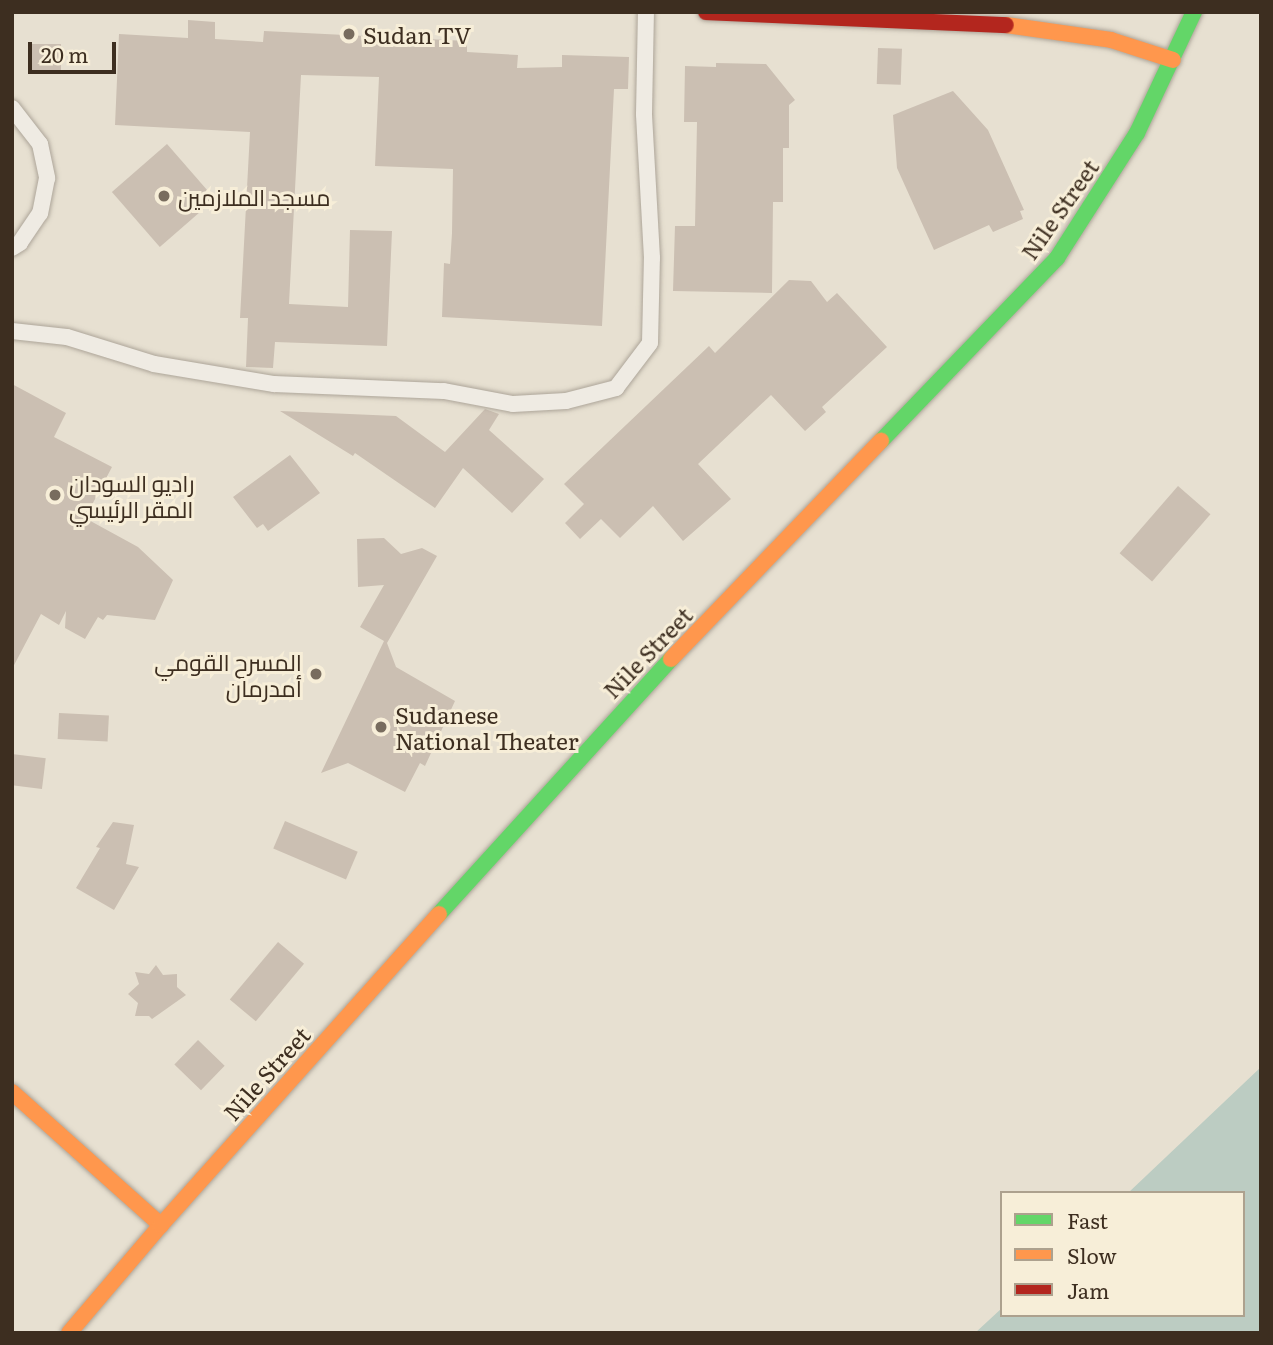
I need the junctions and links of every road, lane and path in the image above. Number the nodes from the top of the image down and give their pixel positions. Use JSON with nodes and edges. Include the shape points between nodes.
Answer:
{"nodes":[{"id":1,"x":646,"y":12,"type":"edge"},
{"id":2,"x":706,"y":12,"type":"edge"},
{"id":3,"x":1194,"y":12,"type":"edge"},
{"id":4,"x":1173,"y":60,"type":"junction"},
{"id":5,"x":12,"y":108,"type":"edge"},
{"id":6,"x":12,"y":248,"type":"edge"},
{"id":7,"x":12,"y":331,"type":"edge"},
{"id":8,"x":12,"y":1092,"type":"edge"},
{"id":9,"x":161,"y":1225,"type":"junction"},
{"id":10,"x":69,"y":1333,"type":"edge"}],
"edges":[{"from":1,"to":7,"type":"lane","via":[[650,343],[616,388],[566,401],[513,404],[444,391],[274,384],[154,364],[67,338]]},
{"from":2,"to":4,"type":"main road","via":[[1024,26],[1111,40]]},
{"from":3,"to":4,"type":"main road","name":"Nile Street"},
{"from":4,"to":9,"type":"main road","name":"Nile Street","via":[[1137,133],[1057,258],[620,712]]},
{"from":5,"to":6,"type":"lane","via":[[40,144],[47,178],[40,213]]},
{"from":8,"to":9,"type":"main road"},
{"from":9,"to":10,"type":"main road","name":"Nile Street"}]}
